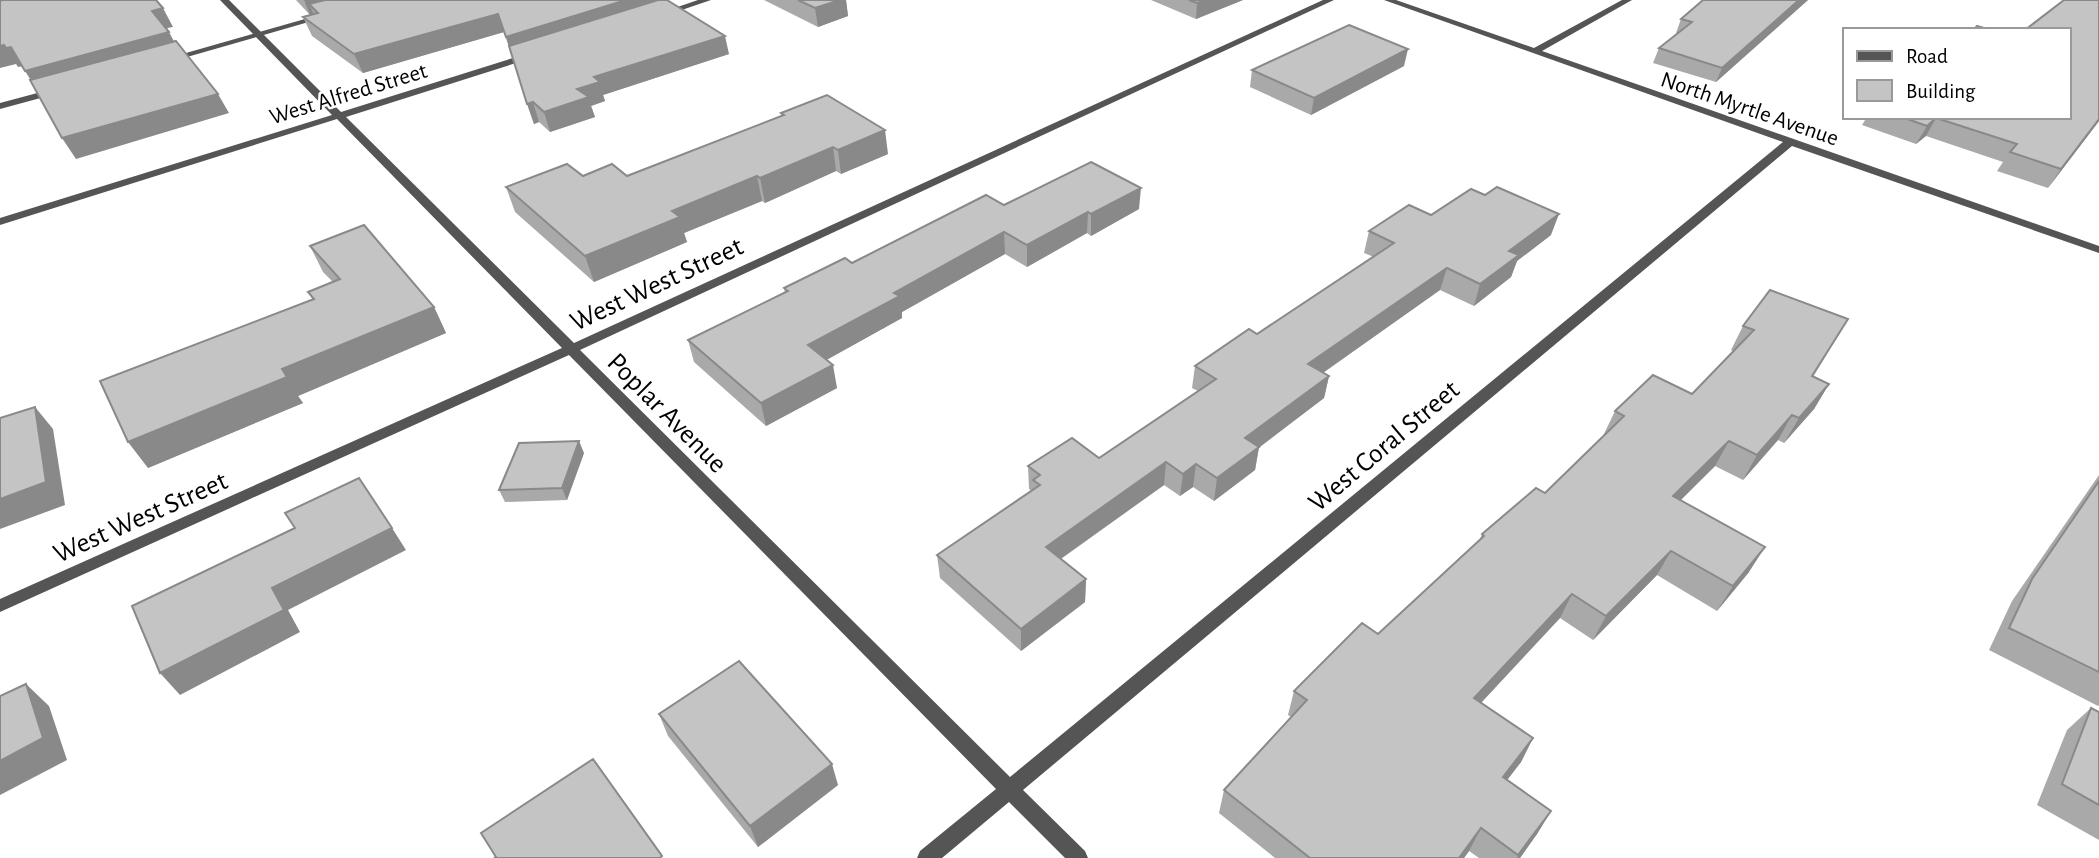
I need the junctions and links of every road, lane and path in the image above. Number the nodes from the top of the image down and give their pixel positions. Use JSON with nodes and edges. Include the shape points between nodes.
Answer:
{"nodes":[{"id":1,"x":224,"y":0,"type":"edge"},
{"id":2,"x":706,"y":0,"type":"edge"},
{"id":3,"x":1331,"y":0,"type":"edge"},
{"id":4,"x":1388,"y":0,"type":"edge"},
{"id":5,"x":1628,"y":0,"type":"edge"},
{"id":6,"x":334,"y":14,"type":"edge"},
{"id":7,"x":654,"y":16,"type":"edge"},
{"id":8,"x":258,"y":34,"type":"junction"},
{"id":9,"x":550,"y":50,"type":"edge"},
{"id":10,"x":1534,"y":52,"type":"junction"},
{"id":11,"x":153,"y":64,"type":"edge"},
{"id":12,"x":60,"y":90,"type":"edge"},
{"id":13,"x":0,"y":106,"type":"edge"},
{"id":14,"x":341,"y":116,"type":"junction"},
{"id":15,"x":1790,"y":142,"type":"junction"},
{"id":16,"x":0,"y":222,"type":"edge"},
{"id":17,"x":2099,"y":250,"type":"edge"},
{"id":18,"x":571,"y":349,"type":"junction"},
{"id":19,"x":0,"y":606,"type":"edge"},
{"id":20,"x":1010,"y":789,"type":"junction"},
{"id":21,"x":927,"y":858,"type":"edge"},
{"id":22,"x":1079,"y":858,"type":"edge"}],
"edges":[{"from":1,"to":8,"type":"street","name":"Poplar Avenue"},
{"from":2,"to":7,"type":"street"},
{"from":3,"to":18,"type":"street","name":"West West Street"},
{"from":4,"to":10,"type":"street","name":"North Myrtle Avenue"},
{"from":5,"to":10,"type":"street"},
{"from":6,"to":8,"type":"street"},
{"from":8,"to":11,"type":"street"},
{"from":8,"to":14,"type":"street","name":"Poplar Avenue"},
{"from":9,"to":14,"type":"street","name":"West Alfred Street"},
{"from":10,"to":15,"type":"street","name":"North Myrtle Avenue"},
{"from":12,"to":13,"type":"street"},
{"from":14,"to":16,"type":"street","name":"West Alfred Street"},
{"from":14,"to":18,"type":"street","name":"Poplar Avenue"},
{"from":15,"to":17,"type":"street","name":"North Myrtle Avenue"},
{"from":15,"to":20,"type":"street","name":"West Coral Street"},
{"from":18,"to":19,"type":"street","name":"West West Street"},
{"from":18,"to":20,"type":"street","name":"Poplar Avenue"},
{"from":20,"to":21,"type":"street","name":"West Coral Street"},
{"from":20,"to":22,"type":"street","name":"Poplar Avenue"}]}
